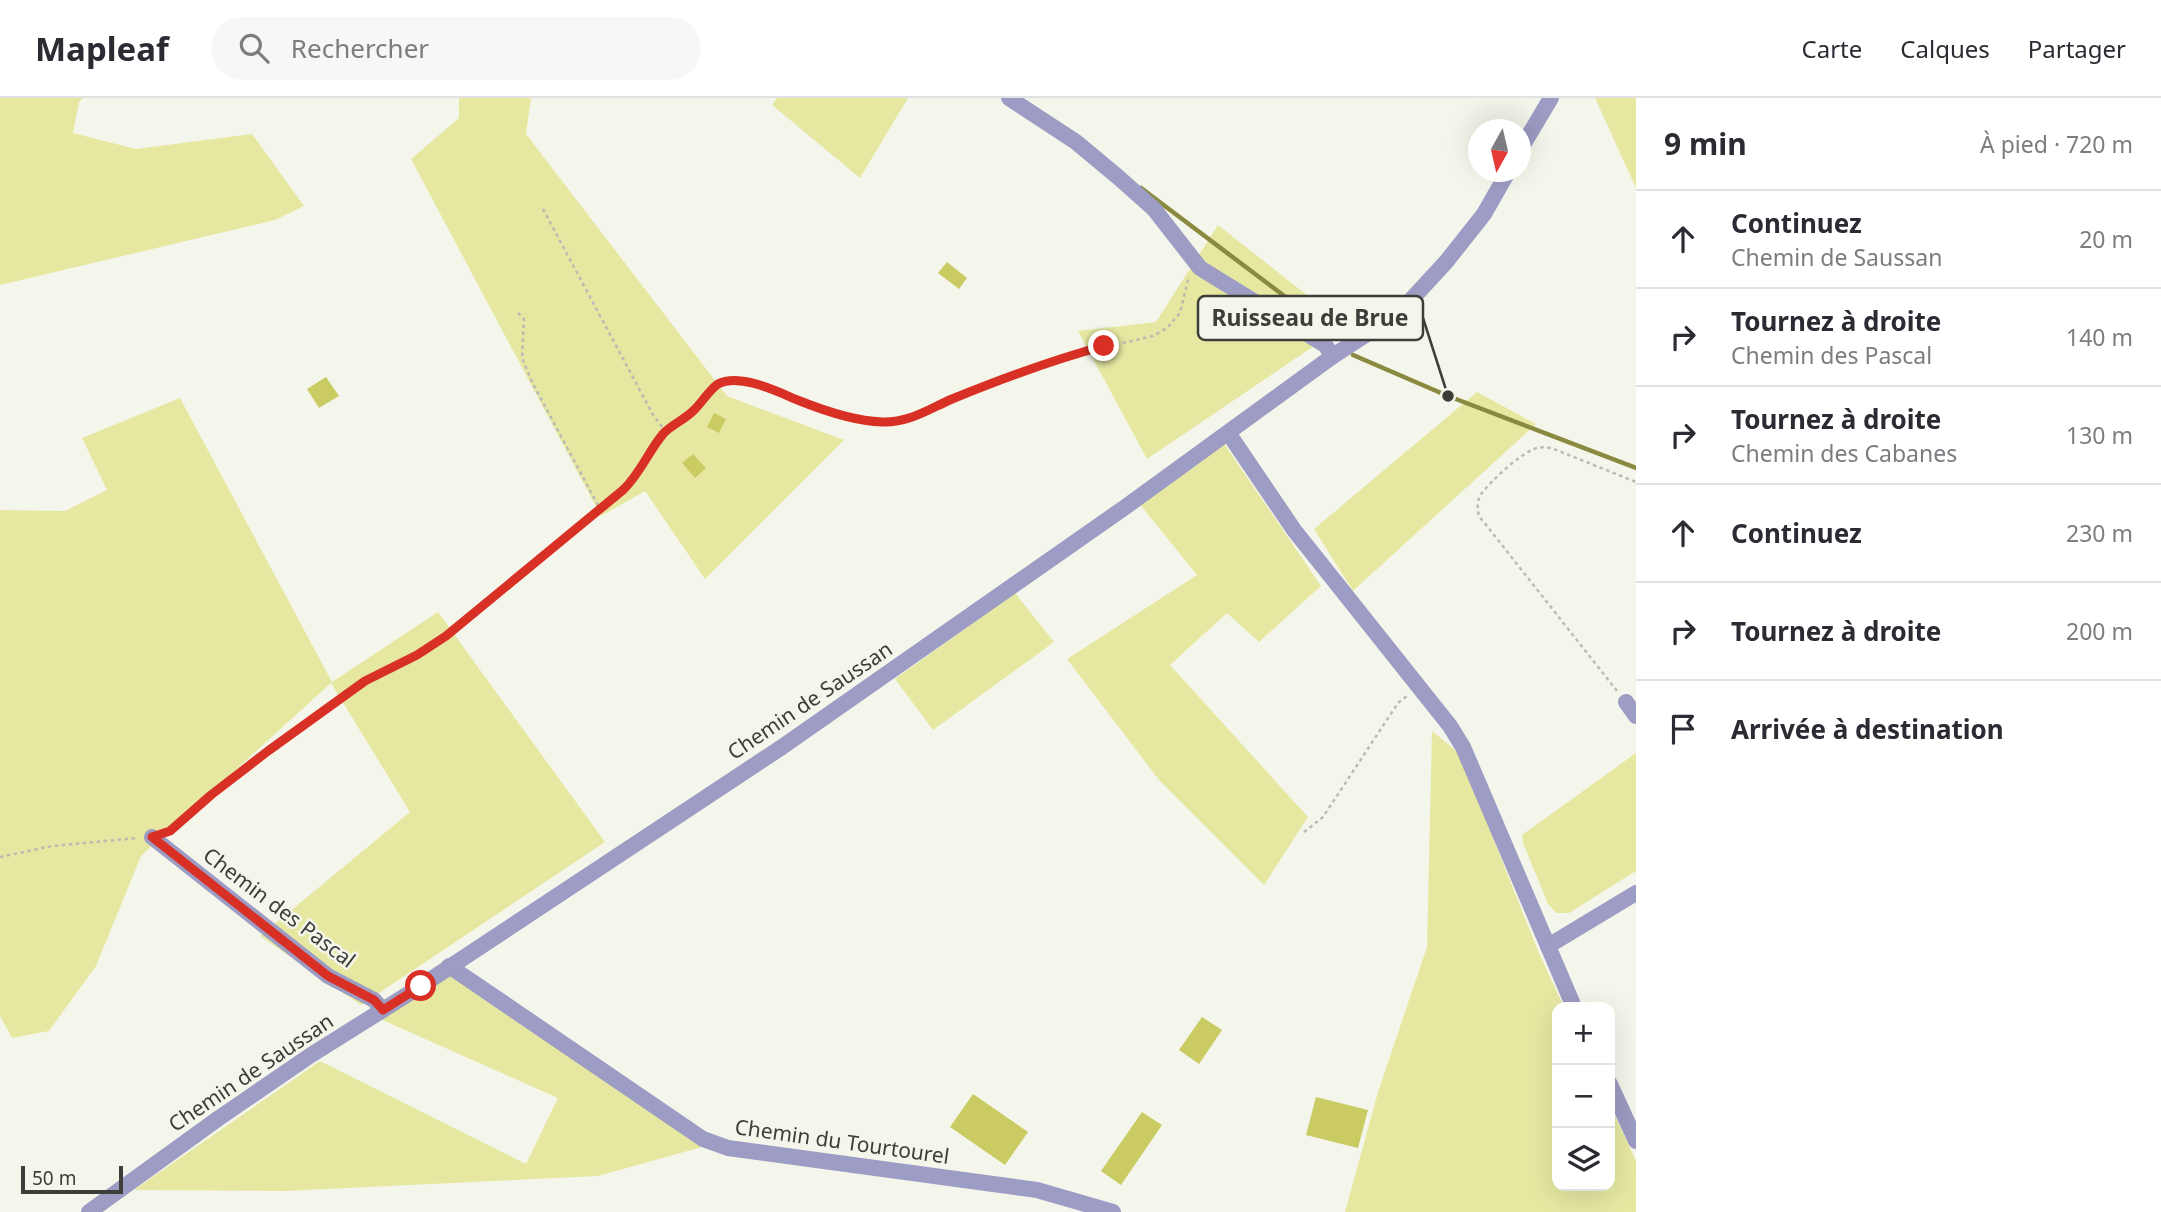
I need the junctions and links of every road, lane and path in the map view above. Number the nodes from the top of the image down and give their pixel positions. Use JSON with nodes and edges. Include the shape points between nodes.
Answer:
{"nodes":[{"id":1,"x":1009,"y":98,"type":"edge"},
{"id":2,"x":1551,"y":98,"type":"edge"},
{"id":3,"x":1531,"y":133,"type":"edge"},
{"id":4,"x":1502,"y":182,"type":"edge"},
{"id":5,"x":543,"y":209,"type":"dead end"},
{"id":6,"x":1200,"y":268,"type":"junction"},
{"id":7,"x":518,"y":313,"type":"dead end"},
{"id":8,"x":1333,"y":356,"type":"junction"},
{"id":9,"x":666,"y":431,"type":"junction"},
{"id":10,"x":1229,"y":434,"type":"junction"},
{"id":11,"x":1636,"y":481,"type":"edge"},
{"id":12,"x":600,"y":509,"type":"junction"},
{"id":13,"x":1418,"y":687,"type":"junction"},
{"id":14,"x":1626,"y":702,"type":"joint"},
{"id":15,"x":1636,"y":716,"type":"edge"},
{"id":16,"x":1304,"y":832,"type":"dead end"},
{"id":17,"x":152,"y":837,"type":"junction"},
{"id":18,"x":0,"y":857,"type":"edge"},
{"id":19,"x":1636,"y":893,"type":"edge"},
{"id":20,"x":1548,"y":946,"type":"junction"},
{"id":21,"x":449,"y":966,"type":"junction"},
{"id":22,"x":1572,"y":1002,"type":"edge"},
{"id":23,"x":383,"y":1010,"type":"junction"},
{"id":24,"x":1615,"y":1095,"type":"edge"},
{"id":25,"x":1636,"y":1142,"type":"edge"},
{"id":26,"x":89,"y":1212,"type":"edge"},
{"id":27,"x":1112,"y":1212,"type":"edge"}],
"edges":[{"from":1,"to":6,"type":"street","via":[[1076,142],[1118,177],[1153,209]]},
{"from":2,"to":3,"type":"street"},
{"from":4,"to":8,"type":"street","name":"Chemin de Saussan","via":[[1446,262],[1410,301]]},
{"from":5,"to":9,"type":"path","via":[[652,413]]},
{"from":6,"to":8,"type":"street","via":[[1325,345]]},
{"from":6,"to":9,"type":"path","via":[[1189,275],[1180,313],[1153,337],[1072,355],[919,416],[867,421],[740,381],[719,384],[691,414]]},
{"from":7,"to":12,"type":"path","via":[[524,319],[522,358],[532,382]]},
{"from":8,"to":10,"type":"street","name":"Chemin de Saussan"},
{"from":9,"to":12,"type":"path","via":[[636,478]]},
{"from":10,"to":13,"type":"street","via":[[1294,530]]},
{"from":10,"to":21,"type":"street","name":"Chemin de Saussan","via":[[792,739]]},
{"from":11,"to":14,"type":"path","via":[[1554,449],[1534,448],[1480,496],[1476,508]]},
{"from":12,"to":17,"type":"path","via":[[446,636],[365,681],[268,751],[170,831]]},
{"from":13,"to":16,"type":"path","via":[[1398,704],[1323,817]]},
{"from":13,"to":20,"type":"street","via":[[1463,747]]},
{"from":14,"to":15,"type":"street"},
{"from":17,"to":18,"type":"path","via":[[52,846]]},
{"from":17,"to":23,"type":"street","name":"Chemin des Pascal","via":[[328,976],[374,1000]]},
{"from":19,"to":20,"type":"street"},
{"from":20,"to":22,"type":"street"},
{"from":21,"to":23,"type":"street","name":"Chemin de Saussan"},
{"from":21,"to":27,"type":"street","name":"Chemin du Tourtourel","via":[[715,1144],[1037,1190]]},
{"from":23,"to":26,"type":"street","name":"Chemin de Saussan","via":[[231,1110]]},
{"from":24,"to":25,"type":"street"}]}
